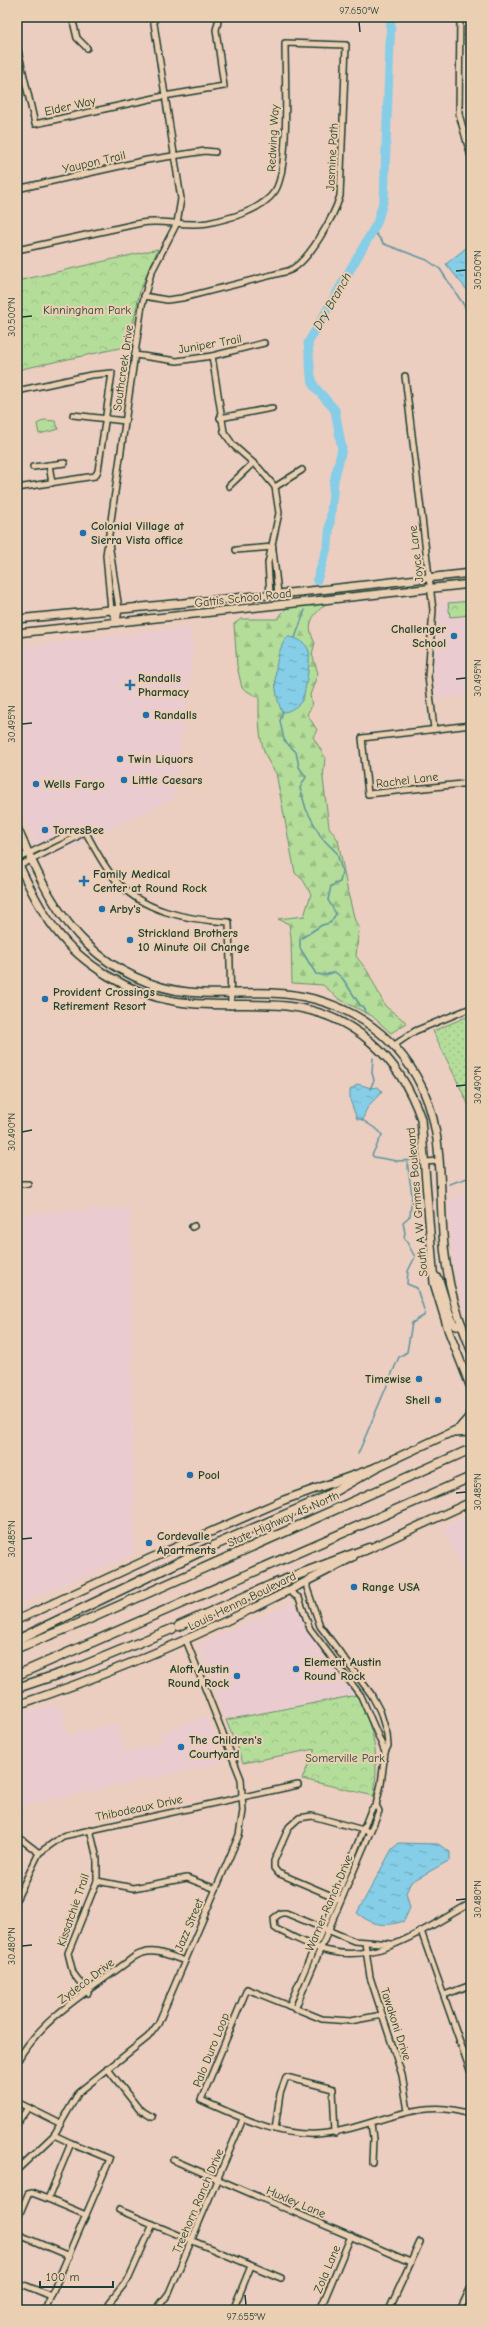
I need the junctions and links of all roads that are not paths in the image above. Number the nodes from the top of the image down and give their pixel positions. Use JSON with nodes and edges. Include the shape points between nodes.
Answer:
{"nodes":[{"id":1,"x":72,"y":17,"type":"edge"},
{"id":2,"x":153,"y":17,"type":"edge"},
{"id":3,"x":460,"y":17,"type":"edge"},
{"id":4,"x":218,"y":22,"type":"dead end"},
{"id":5,"x":346,"y":45,"type":"joint"},
{"id":6,"x":17,"y":46,"type":"edge"},
{"id":7,"x":87,"y":48,"type":"dead end"},
{"id":8,"x":164,"y":96,"type":"junction"},
{"id":9,"x":214,"y":152,"type":"dead end"},
{"id":10,"x":175,"y":155,"type":"junction"},
{"id":11,"x":471,"y":157,"type":"edge"},
{"id":12,"x":17,"y":189,"type":"edge"},
{"id":13,"x":177,"y":223,"type":"junction"},
{"id":14,"x":17,"y":250,"type":"edge"},
{"id":15,"x":144,"y":296,"type":"junction"},
{"id":16,"x":264,"y":343,"type":"dead end"},
{"id":17,"x":135,"y":355,"type":"junction"},
{"id":18,"x":212,"y":356,"type":"junction"},
{"id":19,"x":405,"y":376,"type":"dead end"},
{"id":20,"x":17,"y":391,"type":"edge"},
{"id":21,"x":272,"y":408,"type":"dead end"},
{"id":22,"x":73,"y":416,"type":"dead end"},
{"id":23,"x":220,"y":418,"type":"junction"},
{"id":24,"x":106,"y":419,"type":"junction"},
{"id":25,"x":125,"y":422,"type":"junction"},
{"id":26,"x":65,"y":463,"type":"dead end"},
{"id":27,"x":252,"y":464,"type":"junction"},
{"id":28,"x":49,"y":465,"type":"junction"},
{"id":29,"x":33,"y":467,"type":"dead end"},
{"id":30,"x":302,"y":470,"type":"dead end"},
{"id":31,"x":52,"y":483,"type":"junction"},
{"id":32,"x":229,"y":486,"type":"dead end"},
{"id":33,"x":275,"y":487,"type":"junction"},
{"id":34,"x":17,"y":488,"type":"edge"},
{"id":35,"x":108,"y":539,"type":"junction"},
{"id":36,"x":273,"y":548,"type":"junction"},
{"id":37,"x":236,"y":550,"type":"dead end"},
{"id":38,"x":471,"y":573,"type":"edge"},
{"id":39,"x":429,"y":578,"type":"junction"},
{"id":40,"x":471,"y":584,"type":"edge"},
{"id":41,"x":430,"y":589,"type":"junction"},
{"id":42,"x":274,"y":593,"type":"junction"},
{"id":43,"x":119,"y":609,"type":"junction"},
{"id":44,"x":111,"y":610,"type":"junction"},
{"id":45,"x":224,"y":612,"type":"junction"},
{"id":46,"x":17,"y":619,"type":"edge"},
{"id":47,"x":117,"y":623,"type":"junction"},
{"id":48,"x":17,"y":634,"type":"edge"},
{"id":49,"x":471,"y":725,"type":"edge"},
{"id":50,"x":434,"y":729,"type":"junction"},
{"id":51,"x":471,"y":783,"type":"edge"},
{"id":52,"x":17,"y":828,"type":"edge"},
{"id":53,"x":30,"y":857,"type":"junction"},
{"id":54,"x":18,"y":862,"type":"edge"},
{"id":55,"x":231,"y":994,"type":"junction"},
{"id":56,"x":231,"y":1006,"type":"junction"},
{"id":57,"x":471,"y":1008,"type":"edge"},
{"id":58,"x":393,"y":1046,"type":"junction"},
{"id":59,"x":425,"y":1162,"type":"junction"},
{"id":60,"x":439,"y":1162,"type":"junction"},
{"id":61,"x":17,"y":1184,"type":"edge"},
{"id":62,"x":28,"y":1184,"type":"dead end"},
{"id":63,"x":432,"y":1274,"type":"junction"},
{"id":64,"x":462,"y":1325,"type":"junction"},
{"id":65,"x":471,"y":1350,"type":"edge"},
{"id":66,"x":471,"y":1388,"type":"edge"},
{"id":67,"x":471,"y":1411,"type":"edge"},
{"id":68,"x":471,"y":1423,"type":"edge"},
{"id":69,"x":460,"y":1428,"type":"junction"},
{"id":70,"x":471,"y":1432,"type":"edge"},
{"id":71,"x":448,"y":1434,"type":"junction"},
{"id":72,"x":471,"y":1449,"type":"edge"},
{"id":73,"x":377,"y":1467,"type":"junction"},
{"id":74,"x":471,"y":1477,"type":"edge"},
{"id":75,"x":471,"y":1502,"type":"edge"},
{"id":76,"x":369,"y":1548,"type":"junction"},
{"id":77,"x":307,"y":1582,"type":"junction"},
{"id":78,"x":289,"y":1591,"type":"junction"},
{"id":79,"x":17,"y":1620,"type":"edge"},
{"id":80,"x":186,"y":1640,"type":"junction"},
{"id":81,"x":22,"y":1641,"type":"edge"},
{"id":82,"x":17,"y":1648,"type":"edge"},
{"id":83,"x":351,"y":1665,"type":"junction"},
{"id":84,"x":344,"y":1671,"type":"junction"},
{"id":85,"x":17,"y":1675,"type":"edge"},
{"id":86,"x":17,"y":1688,"type":"edge"},
{"id":87,"x":17,"y":1705,"type":"edge"},
{"id":88,"x":385,"y":1752,"type":"junction"},
{"id":89,"x":298,"y":1784,"type":"dead end"},
{"id":90,"x":243,"y":1796,"type":"junction"},
{"id":91,"x":90,"y":1829,"type":"junction"},
{"id":92,"x":367,"y":1831,"type":"junction"},
{"id":93,"x":17,"y":1836,"type":"edge"},
{"id":94,"x":39,"y":1853,"type":"junction"},
{"id":95,"x":97,"y":1881,"type":"junction"},
{"id":96,"x":216,"y":1889,"type":"junction"},
{"id":97,"x":17,"y":1898,"type":"edge"},
{"id":98,"x":336,"y":1898,"type":"junction"},
{"id":99,"x":342,"y":1900,"type":"junction"},
{"id":100,"x":471,"y":1902,"type":"edge"},
{"id":101,"x":323,"y":1929,"type":"junction"},
{"id":102,"x":328,"y":1931,"type":"junction"},
{"id":103,"x":421,"y":1931,"type":"junction"},
{"id":104,"x":365,"y":1943,"type":"junction"},
{"id":105,"x":392,"y":1944,"type":"junction"},
{"id":106,"x":318,"y":1947,"type":"junction"},
{"id":107,"x":365,"y":1952,"type":"junction"},
{"id":108,"x":185,"y":1961,"type":"junction"},
{"id":109,"x":301,"y":1978,"type":"junction"},
{"id":110,"x":308,"y":1979,"type":"junction"},
{"id":111,"x":471,"y":1985,"type":"edge"},
{"id":112,"x":88,"y":1993,"type":"junction"},
{"id":113,"x":444,"y":1995,"type":"junction"},
{"id":114,"x":289,"y":2006,"type":"junction"},
{"id":115,"x":295,"y":2008,"type":"junction"},
{"id":116,"x":382,"y":2015,"type":"junction"},
{"id":117,"x":17,"y":2049,"type":"edge"},
{"id":118,"x":22,"y":2051,"type":"junction"},
{"id":119,"x":468,"y":2055,"type":"edge"},
{"id":120,"x":17,"y":2062,"type":"edge"},
{"id":121,"x":107,"y":2068,"type":"junction"},
{"id":122,"x":471,"y":2073,"type":"edge"},
{"id":123,"x":17,"y":2102,"type":"edge"},
{"id":124,"x":471,"y":2102,"type":"edge"},
{"id":125,"x":28,"y":2108,"type":"junction"},
{"id":126,"x":408,"y":2112,"type":"junction"},
{"id":127,"x":470,"y":2115,"type":"edge"},
{"id":128,"x":152,"y":2117,"type":"dead end"},
{"id":129,"x":243,"y":2119,"type":"junction"},
{"id":130,"x":17,"y":2123,"type":"edge"},
{"id":131,"x":371,"y":2123,"type":"junction"},
{"id":132,"x":61,"y":2124,"type":"junction"},
{"id":133,"x":275,"y":2129,"type":"junction"},
{"id":134,"x":335,"y":2133,"type":"junction"},
{"id":135,"x":54,"y":2135,"type":"junction"},
{"id":136,"x":71,"y":2143,"type":"junction"},
{"id":137,"x":173,"y":2160,"type":"dead end"},
{"id":138,"x":372,"y":2162,"type":"dead end"},
{"id":139,"x":17,"y":2170,"type":"edge"},
{"id":140,"x":219,"y":2180,"type":"junction"},
{"id":141,"x":48,"y":2199,"type":"junction"},
{"id":142,"x":119,"y":2210,"type":"dead end"},
{"id":143,"x":86,"y":2215,"type":"junction"},
{"id":144,"x":17,"y":2220,"type":"edge"},
{"id":145,"x":153,"y":2224,"type":"junction"},
{"id":146,"x":17,"y":2234,"type":"edge"},
{"id":147,"x":352,"y":2236,"type":"junction"},
{"id":148,"x":191,"y":2241,"type":"junction"},
{"id":149,"x":420,"y":2242,"type":"dead end"},
{"id":150,"x":69,"y":2256,"type":"junction"},
{"id":151,"x":410,"y":2262,"type":"junction"},
{"id":152,"x":251,"y":2266,"type":"junction"},
{"id":153,"x":281,"y":2278,"type":"dead end"},
{"id":154,"x":17,"y":2282,"type":"edge"},
{"id":155,"x":471,"y":2287,"type":"edge"},
{"id":156,"x":51,"y":2296,"type":"junction"},
{"id":157,"x":46,"y":2310,"type":"edge"},
{"id":158,"x":106,"y":2310,"type":"edge"},
{"id":159,"x":156,"y":2310,"type":"edge"},
{"id":160,"x":233,"y":2310,"type":"edge"},
{"id":161,"x":320,"y":2310,"type":"edge"},
{"id":162,"x":390,"y":2310,"type":"edge"},
{"id":163,"x":460,"y":2310,"type":"edge"}],
"edges":[{"from":1,"to":7,"type":"street","via":[[77,38]]},
{"from":2,"to":8,"type":"street","name":"Southcreek Drive"},
{"from":3,"to":11,"type":"street","via":[[459,114]]},
{"from":4,"to":8,"type":"street","via":[[216,30],[224,86]]},
{"from":5,"to":13,"type":"street","name":"Redwing Way","via":[[285,43],[283,170],[274,192],[243,214],[208,223]]},
{"from":5,"to":15,"type":"street","name":"Jasmine Path","via":[[341,193],[336,207],[303,262],[288,272],[182,298],[167,300]]},
{"from":6,"to":8,"type":"street","name":"Elder Way","via":[[35,124]]},
{"from":8,"to":10,"type":"street","name":"Southcreek Drive"},
{"from":9,"to":10,"type":"street","name":"Yaupon Trail"},
{"from":10,"to":12,"type":"street","name":"Yaupon Trail"},
{"from":10,"to":13,"type":"street","name":"Southcreek Drive","via":[[181,199]]},
{"from":13,"to":14,"type":"street","name":"Redwing Way","via":[[149,221]]},
{"from":13,"to":15,"type":"street","name":"Southcreek Drive","via":[[151,273]]},
{"from":15,"to":17,"type":"street","name":"Southcreek Drive"},
{"from":16,"to":18,"type":"street","name":"Juniper Trail"},
{"from":17,"to":18,"type":"street","name":"Juniper Trail","via":[[177,361]]},
{"from":17,"to":25,"type":"street","name":"Southcreek Drive"},
{"from":18,"to":23,"type":"street"},
{"from":19,"to":39,"type":"street","name":"Joyce Lane"},
{"from":20,"to":24,"type":"street","via":[[112,373]]},
{"from":21,"to":23,"type":"street"},
{"from":22,"to":24,"type":"street"},
{"from":23,"to":27,"type":"street","via":[[224,432],[233,445]]},
{"from":24,"to":25,"type":"street"},
{"from":24,"to":31,"type":"street","via":[[95,476]]},
{"from":25,"to":35,"type":"street","name":"Southcreek Drive"},
{"from":26,"to":28,"type":"street"},
{"from":27,"to":32,"type":"street"},
{"from":27,"to":33,"type":"street","via":[[267,476]]},
{"from":28,"to":29,"type":"street"},
{"from":28,"to":31,"type":"street"},
{"from":30,"to":33,"type":"street"},
{"from":31,"to":34,"type":"street"},
{"from":33,"to":36,"type":"street","via":[[279,513]]},
{"from":35,"to":43,"type":"street","name":"Southcreek Drive"},
{"from":35,"to":44,"type":"street","name":"Southcreek Drive","via":[[106,555]]},
{"from":36,"to":37,"type":"street"},
{"from":36,"to":42,"type":"street"},
{"from":38,"to":39,"type":"main road","name":"Gattis School Road"},
{"from":39,"to":41,"type":"street","name":"Joyce Lane"},
{"from":39,"to":42,"type":"main road","name":"Gattis School Road"},
{"from":40,"to":41,"type":"main road","name":"Gattis School Road"},
{"from":41,"to":45,"type":"main road","name":"Gattis School Road"},
{"from":41,"to":50,"type":"street","name":"Joyce Lane","via":[[433,624],[428,676]]},
{"from":42,"to":43,"type":"main road","name":"Gattis School Road"},
{"from":42,"to":45,"type":"main road","via":[[271,602],[232,606]]},
{"from":43,"to":44,"type":"main road","name":"Gattis School Road"},
{"from":43,"to":47,"type":"street","name":"Southcreek Drive"},
{"from":44,"to":46,"type":"main road","name":"Gattis School Road"},
{"from":44,"to":47,"type":"street","name":"Southcreek Drive"},
{"from":45,"to":47,"type":"main road","name":"Gattis School Road"},
{"from":47,"to":48,"type":"main road","name":"Gattis School Road"},
{"from":49,"to":50,"type":"street","name":"Rachel Lane"},
{"from":50,"to":51,"type":"street","name":"Rachel Lane","via":[[362,738],[368,794]]},
{"from":52,"to":53,"type":"main road","name":"South A W Grimes Boulevard"},
{"from":53,"to":54,"type":"street"},
{"from":53,"to":55,"type":"main road","name":"South A W Grimes Boulevard","via":[[46,892],[72,928],[89,947],[112,964],[136,977],[179,990]]},
{"from":53,"to":55,"type":"street","via":[[76,838],[85,830],[114,879],[146,903],[180,916],[229,922]]},
{"from":54,"to":56,"type":"main road","name":"South A W Grimes Boulevard","via":[[42,910],[56,930],[96,967],[143,992],[173,1001]]},
{"from":55,"to":56,"type":"street"},
{"from":55,"to":58,"type":"main road","name":"South A W Grimes Boulevard","via":[[299,995],[348,1010],[382,1034]]},
{"from":56,"to":59,"type":"main road","name":"South A W Grimes Boulevard","via":[[294,1008],[317,1012],[353,1029],[384,1054],[402,1077],[414,1099],[421,1119]]},
{"from":57,"to":58,"type":"street","via":[[415,1032]]},
{"from":58,"to":60,"type":"main road","name":"South A W Grimes Boulevard","via":[[416,1075],[427,1098],[434,1118]]},
{"from":59,"to":60,"type":"street"},
{"from":59,"to":63,"type":"main road","name":"South A W Grimes Boulevard"},
{"from":60,"to":64,"type":"main road","name":"South A W Grimes Boulevard","via":[[444,1254],[452,1299]]},
{"from":61,"to":62,"type":"street"},
{"from":63,"to":64,"type":"main road","via":[[439,1280],[452,1322],[456,1326]]},
{"from":63,"to":66,"type":"main road","name":"South A W Grimes Boulevard","via":[[449,1332]]},
{"from":64,"to":65,"type":"main road","name":"South A W Grimes Boulevard"},
{"from":67,"to":69,"type":"main road"},
{"from":68,"to":69,"type":"main road"},
{"from":69,"to":71,"type":"main road"},
{"from":70,"to":71,"type":"main road"},
{"from":71,"to":73,"type":"main road"},
{"from":72,"to":81,"type":"highway","name":"State Highway 45 North","via":[[78,1624]]},
{"from":73,"to":79,"type":"main road","via":[[284,1500],[145,1560]]},
{"from":73,"to":81,"type":"highway","via":[[319,1500],[211,1547]]},
{"from":74,"to":85,"type":"highway"},
{"from":75,"to":76,"type":"main road","name":"Louis Henna Boulevard"},
{"from":76,"to":77,"type":"main road","name":"Louis Henna Boulevard"},
{"from":76,"to":86,"type":"highway","via":[[271,1585],[80,1667]]},
{"from":77,"to":78,"type":"main road","name":"Louis Henna Boulevard"},
{"from":77,"to":83,"type":"street","name":"Warner Ranch Drive","via":[[320,1626]]},
{"from":78,"to":80,"type":"main road","name":"Louis Henna Boulevard"},
{"from":78,"to":84,"type":"street","name":"Warner Ranch Drive","via":[[299,1598],[310,1629]]},
{"from":80,"to":87,"type":"main road","name":"Louis Henna Boulevard"},
{"from":80,"to":90,"type":"street","name":"Jazz Street","via":[[241,1779]]},
{"from":81,"to":82,"type":"highway","name":"State Highway 45 North"},
{"from":83,"to":84,"type":"street"},
{"from":83,"to":88,"type":"street","name":"Warner Ranch Drive","via":[[380,1711],[387,1734],[388,1746]]},
{"from":84,"to":88,"type":"street","name":"Warner Ranch Drive","via":[[370,1713]]},
{"from":88,"to":92,"type":"street","name":"Warner Ranch Drive","via":[[382,1784],[376,1805],[378,1811]]},
{"from":89,"to":90,"type":"street","name":"Thibodeaux Drive"},
{"from":90,"to":91,"type":"street","name":"Thibodeaux Drive"},
{"from":90,"to":96,"type":"street","name":"Jazz Street","via":[[239,1835]]},
{"from":91,"to":94,"type":"street","name":"Thibodeaux Drive","via":[[63,1836]]},
{"from":91,"to":95,"type":"street","name":"Kissatchie Trail","via":[[97,1859]]},
{"from":92,"to":98,"type":"street","name":"Warner Ranch Drive"},
{"from":92,"to":98,"type":"street","via":[[312,1816],[299,1818],[289,1827],[274,1860],[274,1868],[278,1873]]},
{"from":92,"to":99,"type":"street","name":"Warner Ranch Drive"},
{"from":93,"to":94,"type":"street"},
{"from":94,"to":97,"type":"street","name":"Thibodeaux Drive"},
{"from":95,"to":96,"type":"street","via":[[133,1888],[186,1878]]},
{"from":95,"to":112,"type":"street","name":"Kissatchie Trail","via":[[68,1953],[73,1973]]},
{"from":96,"to":108,"type":"street","name":"Jazz Street"},
{"from":98,"to":99,"type":"street"},
{"from":98,"to":101,"type":"street","name":"Warner Ranch Drive"},
{"from":99,"to":102,"type":"street","name":"Warner Ranch Drive"},
{"from":100,"to":103,"type":"street"},
{"from":101,"to":102,"type":"street"},
{"from":101,"to":106,"type":"street","name":"Warner Ranch Drive"},
{"from":101,"to":106,"type":"street","via":[[286,1913],[274,1918],[278,1930]]},
{"from":102,"to":104,"type":"street"},
{"from":102,"to":106,"type":"street","name":"Warner Ranch Drive"},
{"from":103,"to":105,"type":"street"},
{"from":103,"to":113,"type":"street"},
{"from":104,"to":105,"type":"street"},
{"from":104,"to":107,"type":"street","name":"Tawakoni Drive"},
{"from":105,"to":107,"type":"street","via":[[380,1950]]},
{"from":106,"to":107,"type":"street","via":[[352,1954]]},
{"from":106,"to":109,"type":"street","name":"Warner Ranch Drive"},
{"from":106,"to":110,"type":"street","name":"Warner Ranch Drive"},
{"from":107,"to":116,"type":"street","name":"Tawakoni Drive"},
{"from":108,"to":112,"type":"street","name":"Zydeco Drive","via":[[155,1951],[140,1954]]},
{"from":108,"to":121,"type":"street","name":"Jazz Street","via":[[158,2024],[148,2037]]},
{"from":109,"to":110,"type":"street"},
{"from":109,"to":114,"type":"street","name":"Warner Ranch Drive"},
{"from":110,"to":115,"type":"street","name":"Warner Ranch Drive"},
{"from":111,"to":113,"type":"street"},
{"from":112,"to":118,"type":"street","name":"Zydeco Drive","via":[[41,2028]]},
{"from":113,"to":119,"type":"street"},
{"from":114,"to":115,"type":"street","name":"Palo Duro Loop"},
{"from":114,"to":129,"type":"street","name":"Palo Duro Loop","via":[[247,1989],[210,2077],[201,2100]]},
{"from":115,"to":116,"type":"street","name":"Palo Duro Loop","via":[[339,2021]]},
{"from":116,"to":126,"type":"street","name":"Tawakoni Drive","via":[[402,2075]]},
{"from":117,"to":118,"type":"street"},
{"from":118,"to":120,"type":"street","name":"Zydeco Drive"},
{"from":119,"to":122,"type":"street"},
{"from":121,"to":128,"type":"street","via":[[139,2109]]},
{"from":121,"to":132,"type":"street","name":"Jazz Street","via":[[79,2092]]},
{"from":123,"to":125,"type":"street"},
{"from":124,"to":127,"type":"street"},
{"from":125,"to":130,"type":"street"},
{"from":125,"to":132,"type":"street"},
{"from":126,"to":127,"type":"street","name":"Palo Duro Loop","via":[[437,2108]]},
{"from":126,"to":131,"type":"street","name":"Palo Duro Loop"},
{"from":129,"to":133,"type":"street","name":"Palo Duro Loop"},
{"from":129,"to":140,"type":"street","name":"Treehorn Ranch Drive"},
{"from":131,"to":134,"type":"street","name":"Palo Duro Loop"},
{"from":131,"to":138,"type":"street"},
{"from":132,"to":135,"type":"street","name":"Jazz Street"},
{"from":133,"to":134,"type":"street","name":"Palo Duro Loop","via":[[305,2134]]},
{"from":133,"to":134,"type":"street","via":[[280,2094],[286,2077],[333,2089]]},
{"from":135,"to":136,"type":"street"},
{"from":135,"to":139,"type":"street","name":"Jazz Street"},
{"from":136,"to":141,"type":"street"},
{"from":136,"to":143,"type":"street","via":[[110,2159]]},
{"from":137,"to":140,"type":"street","name":"Huxley Lane"},
{"from":140,"to":147,"type":"street","name":"Huxley Lane"},
{"from":140,"to":148,"type":"street","name":"Treehorn Ranch Drive"},
{"from":141,"to":143,"type":"street"},
{"from":141,"to":144,"type":"street","via":[[28,2194]]},
{"from":142,"to":145,"type":"street"},
{"from":143,"to":150,"type":"street"},
{"from":145,"to":148,"type":"street"},
{"from":145,"to":158,"type":"street","via":[[129,2278]]},
{"from":146,"to":150,"type":"street"},
{"from":147,"to":151,"type":"street","name":"Huxley Lane"},
{"from":147,"to":161,"type":"street","name":"Zola Lane"},
{"from":148,"to":152,"type":"street"},
{"from":148,"to":159,"type":"street","name":"Treehorn Ranch Drive","via":[[169,2293]]},
{"from":149,"to":151,"type":"street"},
{"from":150,"to":156,"type":"street"},
{"from":151,"to":162,"type":"street"},
{"from":152,"to":153,"type":"street"},
{"from":152,"to":160,"type":"street"},
{"from":154,"to":156,"type":"street"},
{"from":155,"to":163,"type":"street"},
{"from":156,"to":157,"type":"street"}]}
